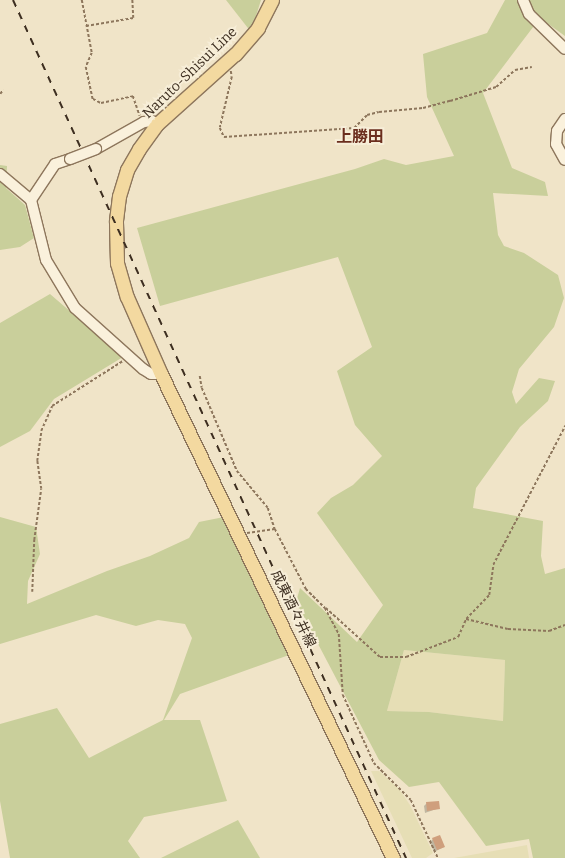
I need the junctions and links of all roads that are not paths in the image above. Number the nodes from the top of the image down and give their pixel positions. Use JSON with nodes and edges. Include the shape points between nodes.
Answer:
{"nodes":[{"id":1,"x":272,"y":0,"type":"edge"},
{"id":2,"x":523,"y":0,"type":"edge"},
{"id":3,"x":565,"y":49,"type":"edge"},
{"id":4,"x":565,"y":119,"type":"edge"},
{"id":5,"x":157,"y":124,"type":"junction"},
{"id":6,"x":565,"y":160,"type":"edge"},
{"id":7,"x":0,"y":174,"type":"edge"},
{"id":8,"x":31,"y":200,"type":"junction"},
{"id":9,"x":161,"y":374,"type":"junction"},
{"id":10,"x":393,"y":858,"type":"edge"}],
"edges":[{"from":1,"to":5,"type":"main road","name":"Naruto-Shisui Line","via":[[258,28],[229,59]]},
{"from":2,"to":3,"type":"street","via":[[529,14]]},
{"from":4,"to":6,"type":"street","via":[[557,131],[556,144]]},
{"from":5,"to":8,"type":"street","bridge":true,"via":[[152,121],[142,124],[96,149],[55,164]]},
{"from":5,"to":9,"type":"main road","name":"Naruto-Shisui Line","via":[[127,170],[119,196],[116,246],[121,282]]},
{"from":7,"to":8,"type":"street"},
{"from":8,"to":9,"type":"street","via":[[46,260],[74,308],[151,374]]},
{"from":9,"to":10,"type":"main road","name":"成東酒々井線"}]}
